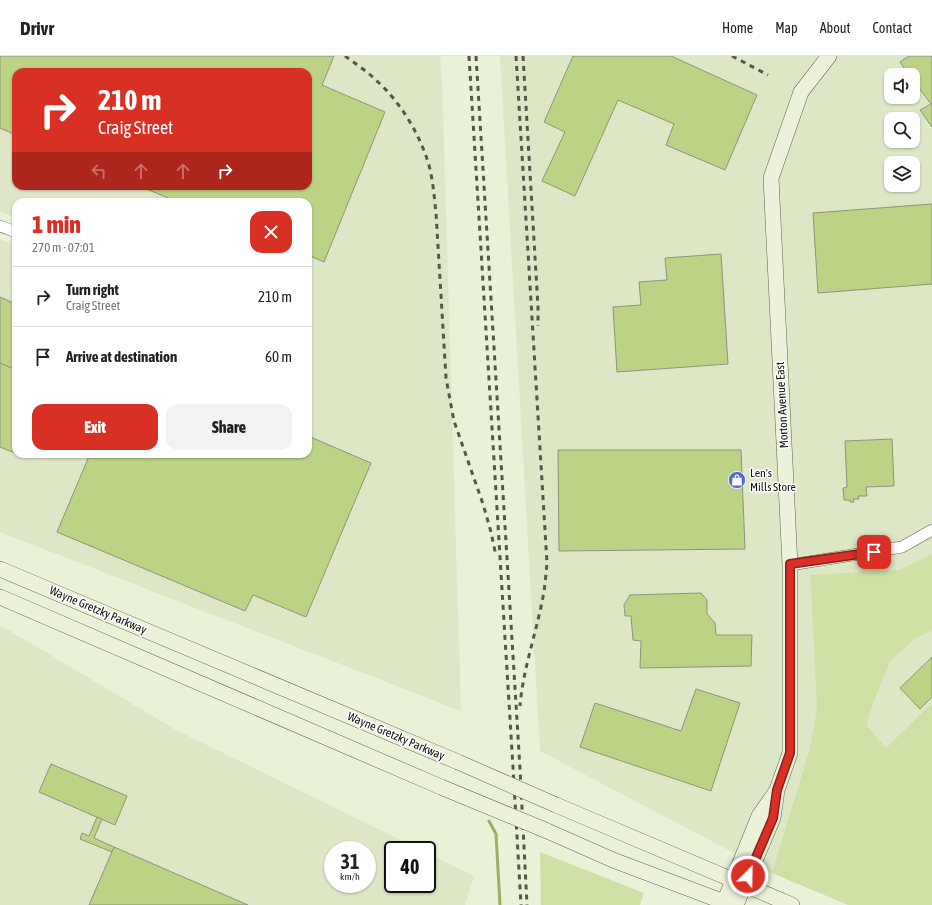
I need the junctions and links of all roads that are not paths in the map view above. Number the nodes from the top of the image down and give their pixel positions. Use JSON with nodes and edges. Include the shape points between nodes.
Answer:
{"nodes":[{"id":1,"x":829,"y":56,"type":"edge"},
{"id":2,"x":0,"y":226,"type":"edge"},
{"id":3,"x":12,"y":230,"type":"edge"},
{"id":4,"x":932,"y":530,"type":"edge"},
{"id":5,"x":790,"y":564,"type":"junction"},
{"id":6,"x":0,"y":569,"type":"edge"},
{"id":7,"x":0,"y":597,"type":"edge"},
{"id":8,"x":739,"y":883,"type":"junction"},
{"id":9,"x":729,"y":904,"type":"edge"},
{"id":10,"x":792,"y":905,"type":"edge"}],
"edges":[{"from":1,"to":5,"type":"main road","name":"Morton Avenue East","via":[[801,92],[771,178]]},
{"from":2,"to":3,"type":"street"},
{"from":4,"to":5,"type":"street","via":[[902,547]]},
{"from":5,"to":8,"type":"main road","name":"Morton Avenue East","via":[[790,753],[777,790],[773,818]]},
{"from":6,"to":8,"type":"main road","name":"Wayne Gretzky Parkway","bridge":true},
{"from":7,"to":9,"type":"main road","bridge":true,"via":[[613,860]]},
{"from":8,"to":9,"type":"main road","name":"Morton Avenue East"},
{"from":8,"to":10,"type":"main road","name":"Wayne Gretzky Parkway"}]}
